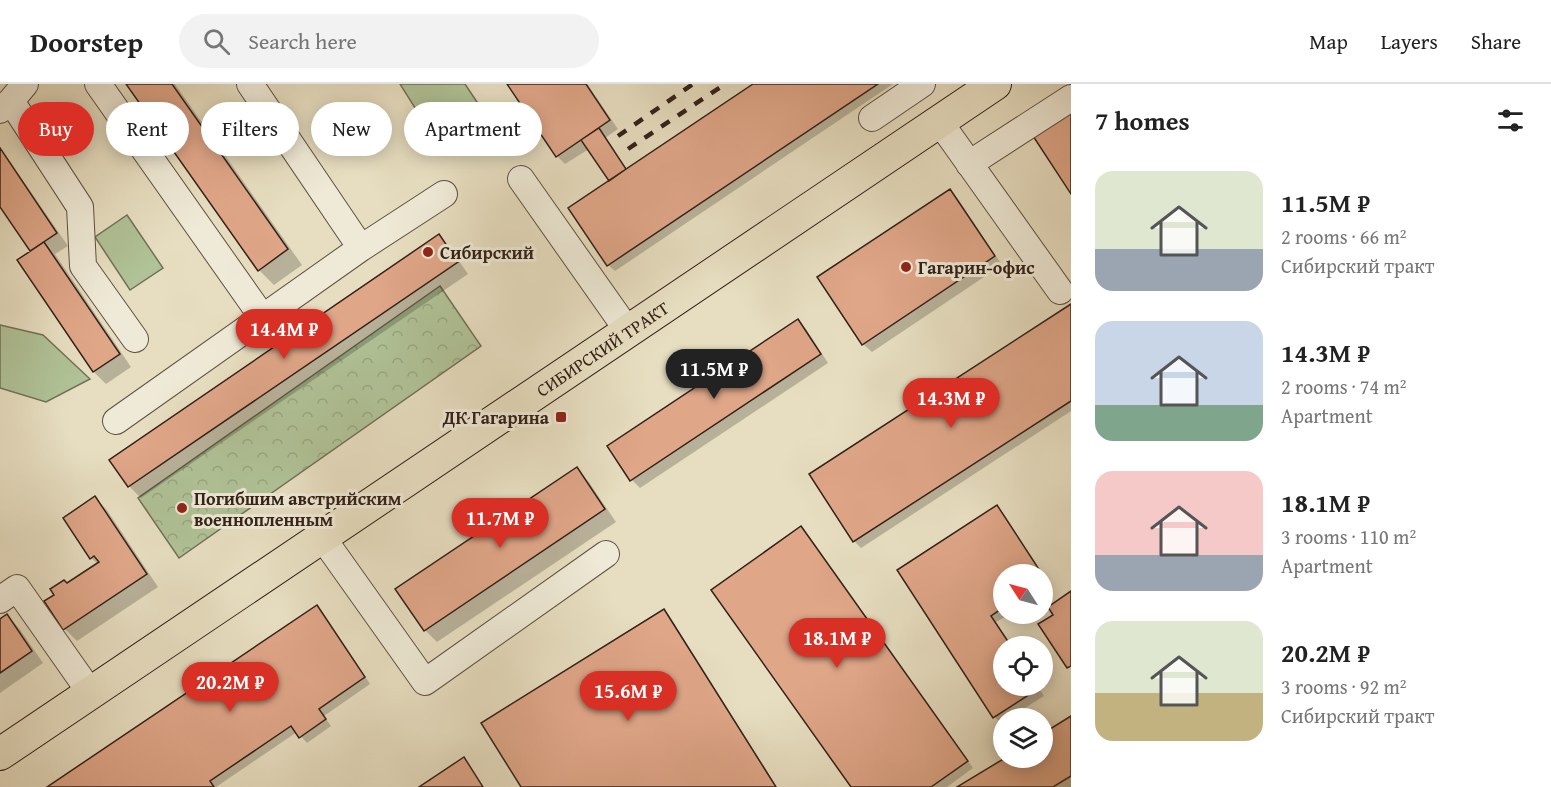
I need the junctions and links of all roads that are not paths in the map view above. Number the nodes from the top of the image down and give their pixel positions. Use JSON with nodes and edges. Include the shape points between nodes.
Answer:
{"nodes":[{"id":1,"x":98,"y":84,"type":"edge"},
{"id":2,"x":250,"y":84,"type":"edge"},
{"id":3,"x":922,"y":84,"type":"edge"},
{"id":4,"x":995,"y":84,"type":"edge"},
{"id":5,"x":12,"y":98,"type":"edge"},
{"id":6,"x":1071,"y":98,"type":"edge"},
{"id":7,"x":872,"y":118,"type":"dead end"},
{"id":8,"x":939,"y":121,"type":"junction"},
{"id":9,"x":969,"y":164,"type":"junction"},
{"id":10,"x":521,"y":178,"type":"dead end"},
{"id":11,"x":444,"y":194,"type":"dead end"},
{"id":12,"x":361,"y":248,"type":"junction"},
{"id":13,"x":1060,"y":291,"type":"dead end"},
{"id":14,"x":263,"y":318,"type":"junction"},
{"id":15,"x":628,"y":331,"type":"junction"},
{"id":16,"x":135,"y":339,"type":"dead end"},
{"id":17,"x":116,"y":421,"type":"dead end"},
{"id":18,"x":322,"y":537,"type":"junction"},
{"id":19,"x":606,"y":554,"type":"dead end"},
{"id":20,"x":0,"y":600,"type":"edge"},
{"id":21,"x":90,"y":692,"type":"junction"},
{"id":22,"x":0,"y":753,"type":"edge"}],
"edges":[{"from":1,"to":14,"type":"street"},
{"from":2,"to":12,"type":"street"},
{"from":3,"to":7,"type":"street"},
{"from":4,"to":8,"type":"main road","name":"СИБИРСКИЙ ТРАКТ"},
{"from":5,"to":16,"type":"street","via":[[80,207],[83,266]]},
{"from":6,"to":9,"type":"street"},
{"from":8,"to":9,"type":"street"},
{"from":8,"to":15,"type":"main road","name":"СИБИРСКИЙ ТРАКТ"},
{"from":9,"to":13,"type":"street"},
{"from":10,"to":15,"type":"street"},
{"from":11,"to":12,"type":"street"},
{"from":12,"to":14,"type":"street"},
{"from":14,"to":17,"type":"street"},
{"from":15,"to":18,"type":"main road","name":"СИБИРСКИЙ ТРАКТ"},
{"from":18,"to":19,"type":"street","via":[[425,682]]},
{"from":18,"to":21,"type":"main road","name":"СИБИРСКИЙ ТРАКТ"},
{"from":20,"to":21,"type":"street","via":[[17,588]]},
{"from":21,"to":22,"type":"main road","name":"СИБИРСКИЙ ТРАКТ"}]}
